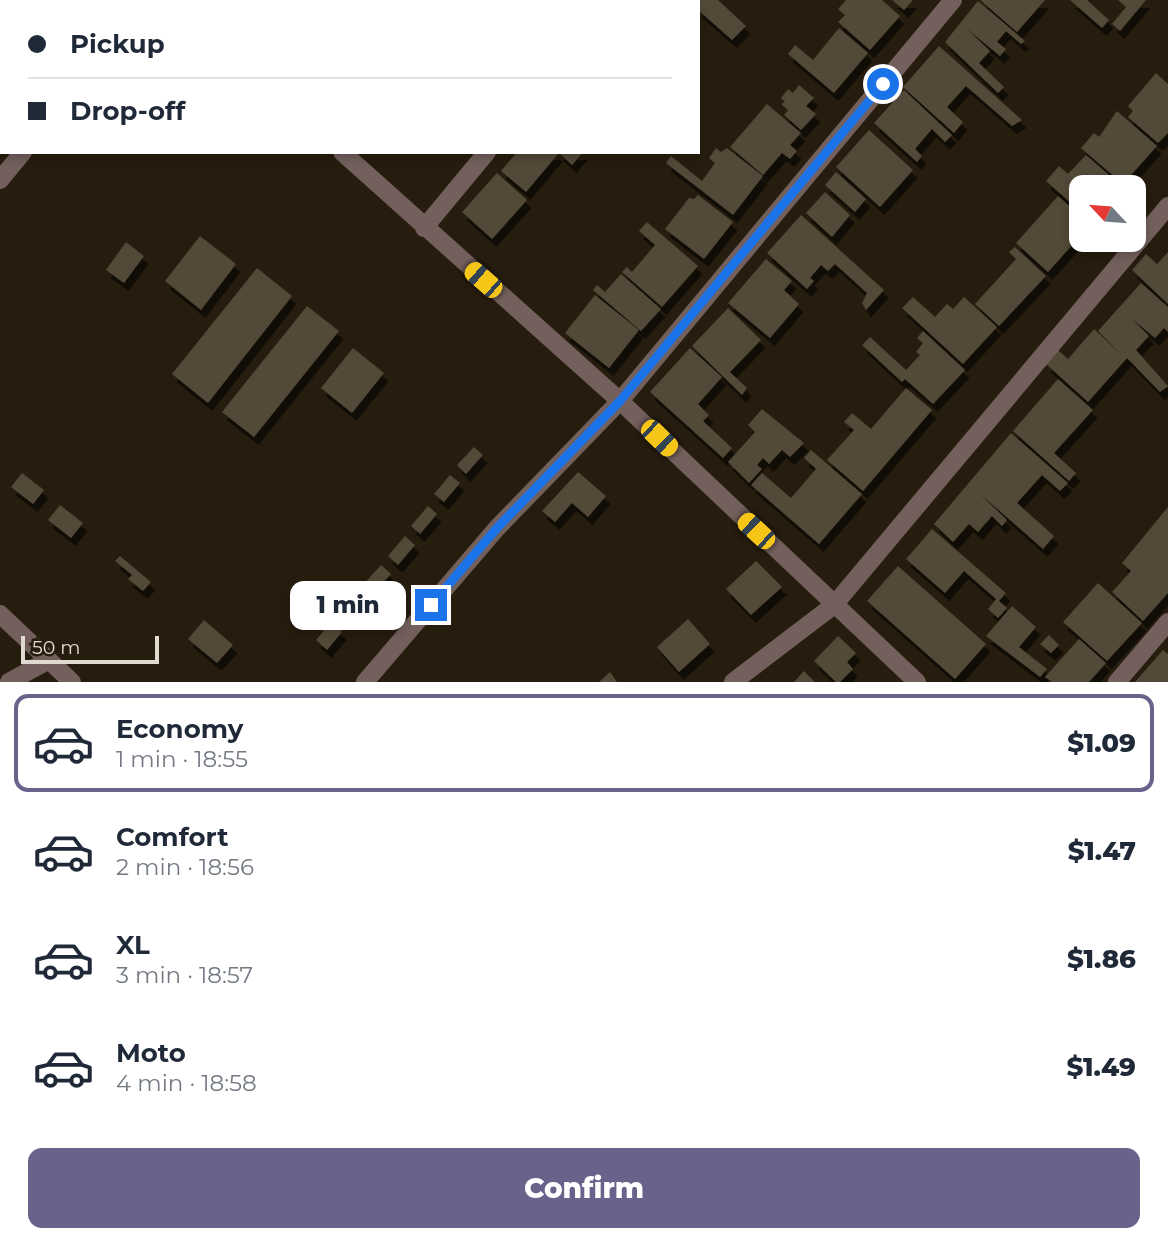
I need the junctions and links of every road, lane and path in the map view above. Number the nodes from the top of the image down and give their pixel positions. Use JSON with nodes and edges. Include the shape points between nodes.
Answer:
{"nodes":[{"id":1,"x":953,"y":0,"type":"edge"},
{"id":2,"x":21,"y":154,"type":"edge"},
{"id":3,"x":344,"y":154,"type":"edge"},
{"id":4,"x":485,"y":154,"type":"edge"},
{"id":5,"x":0,"y":180,"type":"edge"},
{"id":6,"x":1168,"y":206,"type":"edge"},
{"id":7,"x":425,"y":228,"type":"junction"},
{"id":8,"x":620,"y":401,"type":"junction"},
{"id":9,"x":835,"y":606,"type":"junction"},
{"id":10,"x":0,"y":614,"type":"edge"},
{"id":11,"x":1168,"y":622,"type":"edge"},
{"id":12,"x":49,"y":660,"type":"junction"},
{"id":13,"x":9,"y":682,"type":"edge"},
{"id":14,"x":72,"y":682,"type":"edge"},
{"id":15,"x":365,"y":682,"type":"edge"},
{"id":16,"x":733,"y":682,"type":"edge"},
{"id":17,"x":917,"y":682,"type":"edge"},
{"id":18,"x":1117,"y":682,"type":"edge"}],
"edges":[{"from":1,"to":8,"type":"street"},
{"from":2,"to":5,"type":"street"},
{"from":3,"to":7,"type":"street"},
{"from":4,"to":7,"type":"street"},
{"from":6,"to":9,"type":"street"},
{"from":7,"to":8,"type":"street"},
{"from":8,"to":9,"type":"street"},
{"from":8,"to":15,"type":"street","via":[[497,528]]},
{"from":9,"to":16,"type":"street"},
{"from":9,"to":17,"type":"street"},
{"from":10,"to":12,"type":"street"},
{"from":11,"to":18,"type":"street"},
{"from":12,"to":13,"type":"street"},
{"from":12,"to":14,"type":"street"}]}
